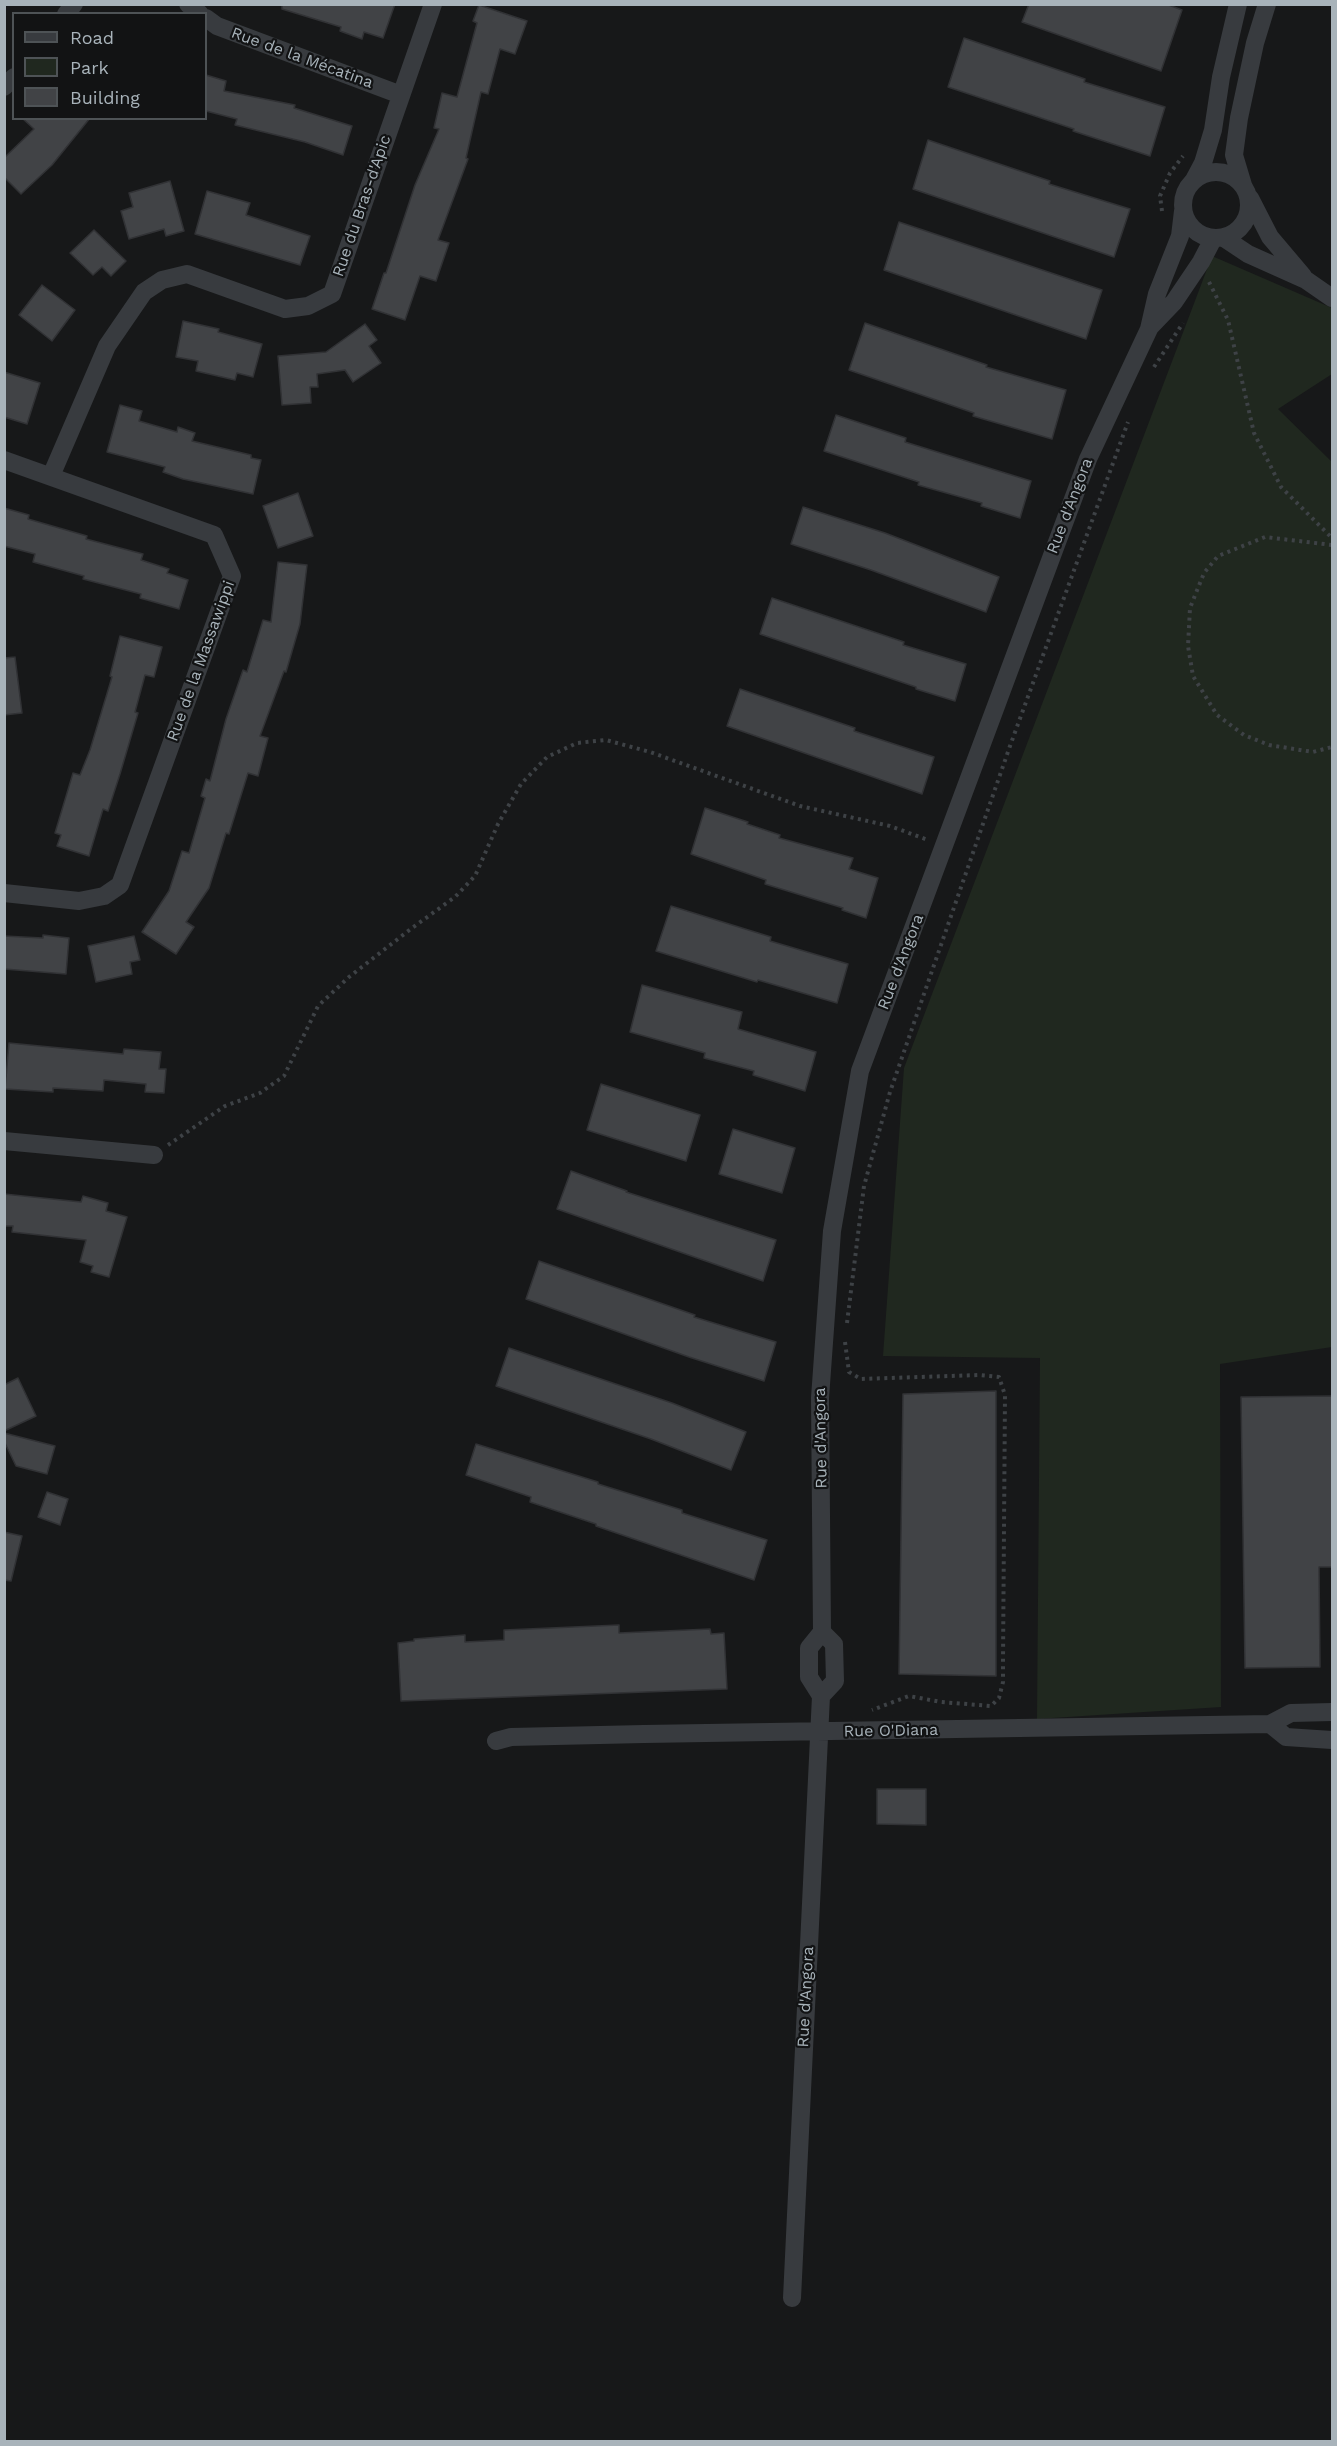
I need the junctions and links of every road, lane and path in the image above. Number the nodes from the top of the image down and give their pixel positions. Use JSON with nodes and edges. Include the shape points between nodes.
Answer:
{"nodes":[{"id":1,"x":433,"y":4,"type":"edge"},
{"id":2,"x":1238,"y":4,"type":"edge"},
{"id":3,"x":1268,"y":4,"type":"edge"},
{"id":4,"x":207,"y":19,"type":"edge"},
{"id":5,"x":401,"y":95,"type":"junction"},
{"id":6,"x":1194,"y":180,"type":"junction"},
{"id":7,"x":1246,"y":190,"type":"junction"},
{"id":8,"x":1183,"y":210,"type":"junction"},
{"id":9,"x":1219,"y":238,"type":"junction"},
{"id":10,"x":1306,"y":280,"type":"junction"},
{"id":11,"x":1203,"y":291,"type":"dead end"},
{"id":12,"x":1332,"y":298,"type":"edge"},
{"id":13,"x":1185,"y":319,"type":"dead end"},
{"id":14,"x":1149,"y":329,"type":"junction"},
{"id":15,"x":1150,"y":374,"type":"dead end"},
{"id":16,"x":1132,"y":412,"type":"dead end"},
{"id":17,"x":4,"y":460,"type":"edge"},
{"id":18,"x":51,"y":476,"type":"junction"},
{"id":19,"x":1332,"y":538,"type":"edge"},
{"id":20,"x":1332,"y":545,"type":"edge"},
{"id":21,"x":1332,"y":747,"type":"edge"},
{"id":22,"x":929,"y":841,"type":"dead end"},
{"id":23,"x":4,"y":893,"type":"edge"},
{"id":24,"x":4,"y":1141,"type":"edge"},
{"id":25,"x":154,"y":1155,"type":"joint"},
{"id":26,"x":846,"y":1328,"type":"dead end"},
{"id":27,"x":845,"y":1340,"type":"dead end"},
{"id":28,"x":822,"y":1632,"type":"junction"},
{"id":29,"x":821,"y":1696,"type":"junction"},
{"id":30,"x":868,"y":1712,"type":"dead end"},
{"id":31,"x":1332,"y":1712,"type":"edge"},
{"id":32,"x":1270,"y":1724,"type":"junction"},
{"id":33,"x":818,"y":1733,"type":"junction"},
{"id":34,"x":504,"y":1739,"type":"dead end"},
{"id":35,"x":1332,"y":1740,"type":"edge"},
{"id":36,"x":792,"y":2298,"type":"dead end"}],
"edges":[{"from":1,"to":5,"type":"street","name":"Rue du Bras-d'Apic"},
{"from":2,"to":6,"type":"street","via":[[1213,130]]},
{"from":3,"to":7,"type":"street","via":[[1255,43],[1235,146],[1234,156]]},
{"from":4,"to":5,"type":"street","name":"Rue de la Mécatina","via":[[217,26]]},
{"from":5,"to":18,"type":"street","name":"Rue du Bras-d'Apic","via":[[332,294],[308,306],[285,309],[187,274],[162,280],[144,292],[107,346]]},
{"from":6,"to":7,"type":"street","via":[[1214,172],[1225,173]]},
{"from":6,"to":8,"type":"street","via":[[1187,189]]},
{"from":7,"to":9,"type":"street","via":[[1250,206],[1243,226]]},
{"from":7,"to":10,"type":"street","via":[[1270,237]]},
{"from":8,"to":9,"type":"street","via":[[1193,230]]},
{"from":8,"to":14,"type":"street","name":"Rue d'Angora","via":[[1180,236],[1157,294]]},
{"from":9,"to":10,"type":"street"},
{"from":9,"to":14,"type":"street","name":"Rue d'Angora","via":[[1174,302]]},
{"from":10,"to":12,"type":"street"},
{"from":11,"to":19,"type":"path","via":[[1209,282],[1228,320],[1254,433],[1281,487]]},
{"from":13,"to":15,"type":"path"},
{"from":14,"to":28,"type":"street","name":"Rue d'Angora","via":[[1088,459],[860,1071],[832,1231],[820,1398]]},
{"from":16,"to":26,"type":"path","via":[[890,1092],[864,1186]]},
{"from":17,"to":18,"type":"street","name":"Rue de la Massawippi"},
{"from":18,"to":23,"type":"street","name":"Rue de la Massawippi","via":[[214,535],[232,576],[120,885],[104,896],[80,901]]},
{"from":20,"to":21,"type":"path","via":[[1265,537],[1218,556],[1204,573],[1190,608],[1188,646],[1193,676],[1217,715],[1244,735],[1269,745],[1313,752]]},
{"from":22,"to":25,"type":"path","via":[[890,826],[800,806],[650,752],[606,740],[577,743],[547,757],[521,784],[475,876],[455,897],[349,977],[318,1006],[284,1076],[260,1093],[225,1106]]},
{"from":24,"to":25,"type":"street"},
{"from":27,"to":30,"type":"path","via":[[849,1372],[861,1379],[999,1377],[1005,1395],[1004,1662],[999,1698],[991,1706],[909,1696]]},
{"from":28,"to":29,"type":"street","name":"Rue d'Angora","via":[[808,1648],[809,1677]]},
{"from":28,"to":29,"type":"street","name":"Rue d'Angora","via":[[834,1644],[835,1681]]},
{"from":29,"to":33,"type":"street","name":"Rue d'Angora"},
{"from":31,"to":32,"type":"street","name":"Rue O'Diana","via":[[1291,1713]]},
{"from":32,"to":33,"type":"street","name":"Rue O'Diana"},
{"from":32,"to":35,"type":"street","name":"Rue O'Diana","via":[[1286,1737]]},
{"from":33,"to":34,"type":"street","name":"Rue O'Diana"},
{"from":33,"to":36,"type":"street","name":"Rue d'Angora"}]}
